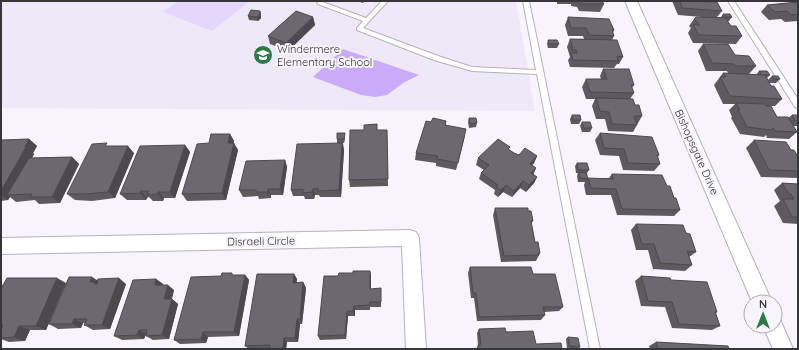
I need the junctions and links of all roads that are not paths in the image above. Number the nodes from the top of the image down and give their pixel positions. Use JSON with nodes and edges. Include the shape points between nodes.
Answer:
{"nodes":[{"id":1,"x":385,"y":1,"type":"edge"},
{"id":2,"x":526,"y":1,"type":"edge"},
{"id":3,"x":631,"y":1,"type":"edge"},
{"id":4,"x":731,"y":1,"type":"edge"},
{"id":5,"x":320,"y":3,"type":"dead end"},
{"id":6,"x":367,"y":20,"type":"junction"},
{"id":7,"x":540,"y":72,"type":"junction"},
{"id":8,"x":798,"y":105,"type":"edge"},
{"id":9,"x":1,"y":246,"type":"edge"},
{"id":10,"x":759,"y":294,"type":"edge"},
{"id":11,"x":776,"y":334,"type":"edge"},
{"id":12,"x":416,"y":349,"type":"edge"},
{"id":13,"x":595,"y":349,"type":"edge"},
{"id":14,"x":783,"y":349,"type":"edge"}],
"edges":[{"from":1,"to":6,"type":"lane"},
{"from":2,"to":7,"type":"lane"},
{"from":3,"to":10,"type":"street","name":"Bishopsgate Drive"},
{"from":4,"to":8,"type":"lane"},
{"from":5,"to":6,"type":"lane"},
{"from":6,"to":7,"type":"lane","via":[[360,28],[458,65],[472,69]]},
{"from":7,"to":13,"type":"lane"},
{"from":9,"to":12,"type":"street","name":"Disraeli Circle","via":[[410,238]]},
{"from":11,"to":14,"type":"street"}]}
